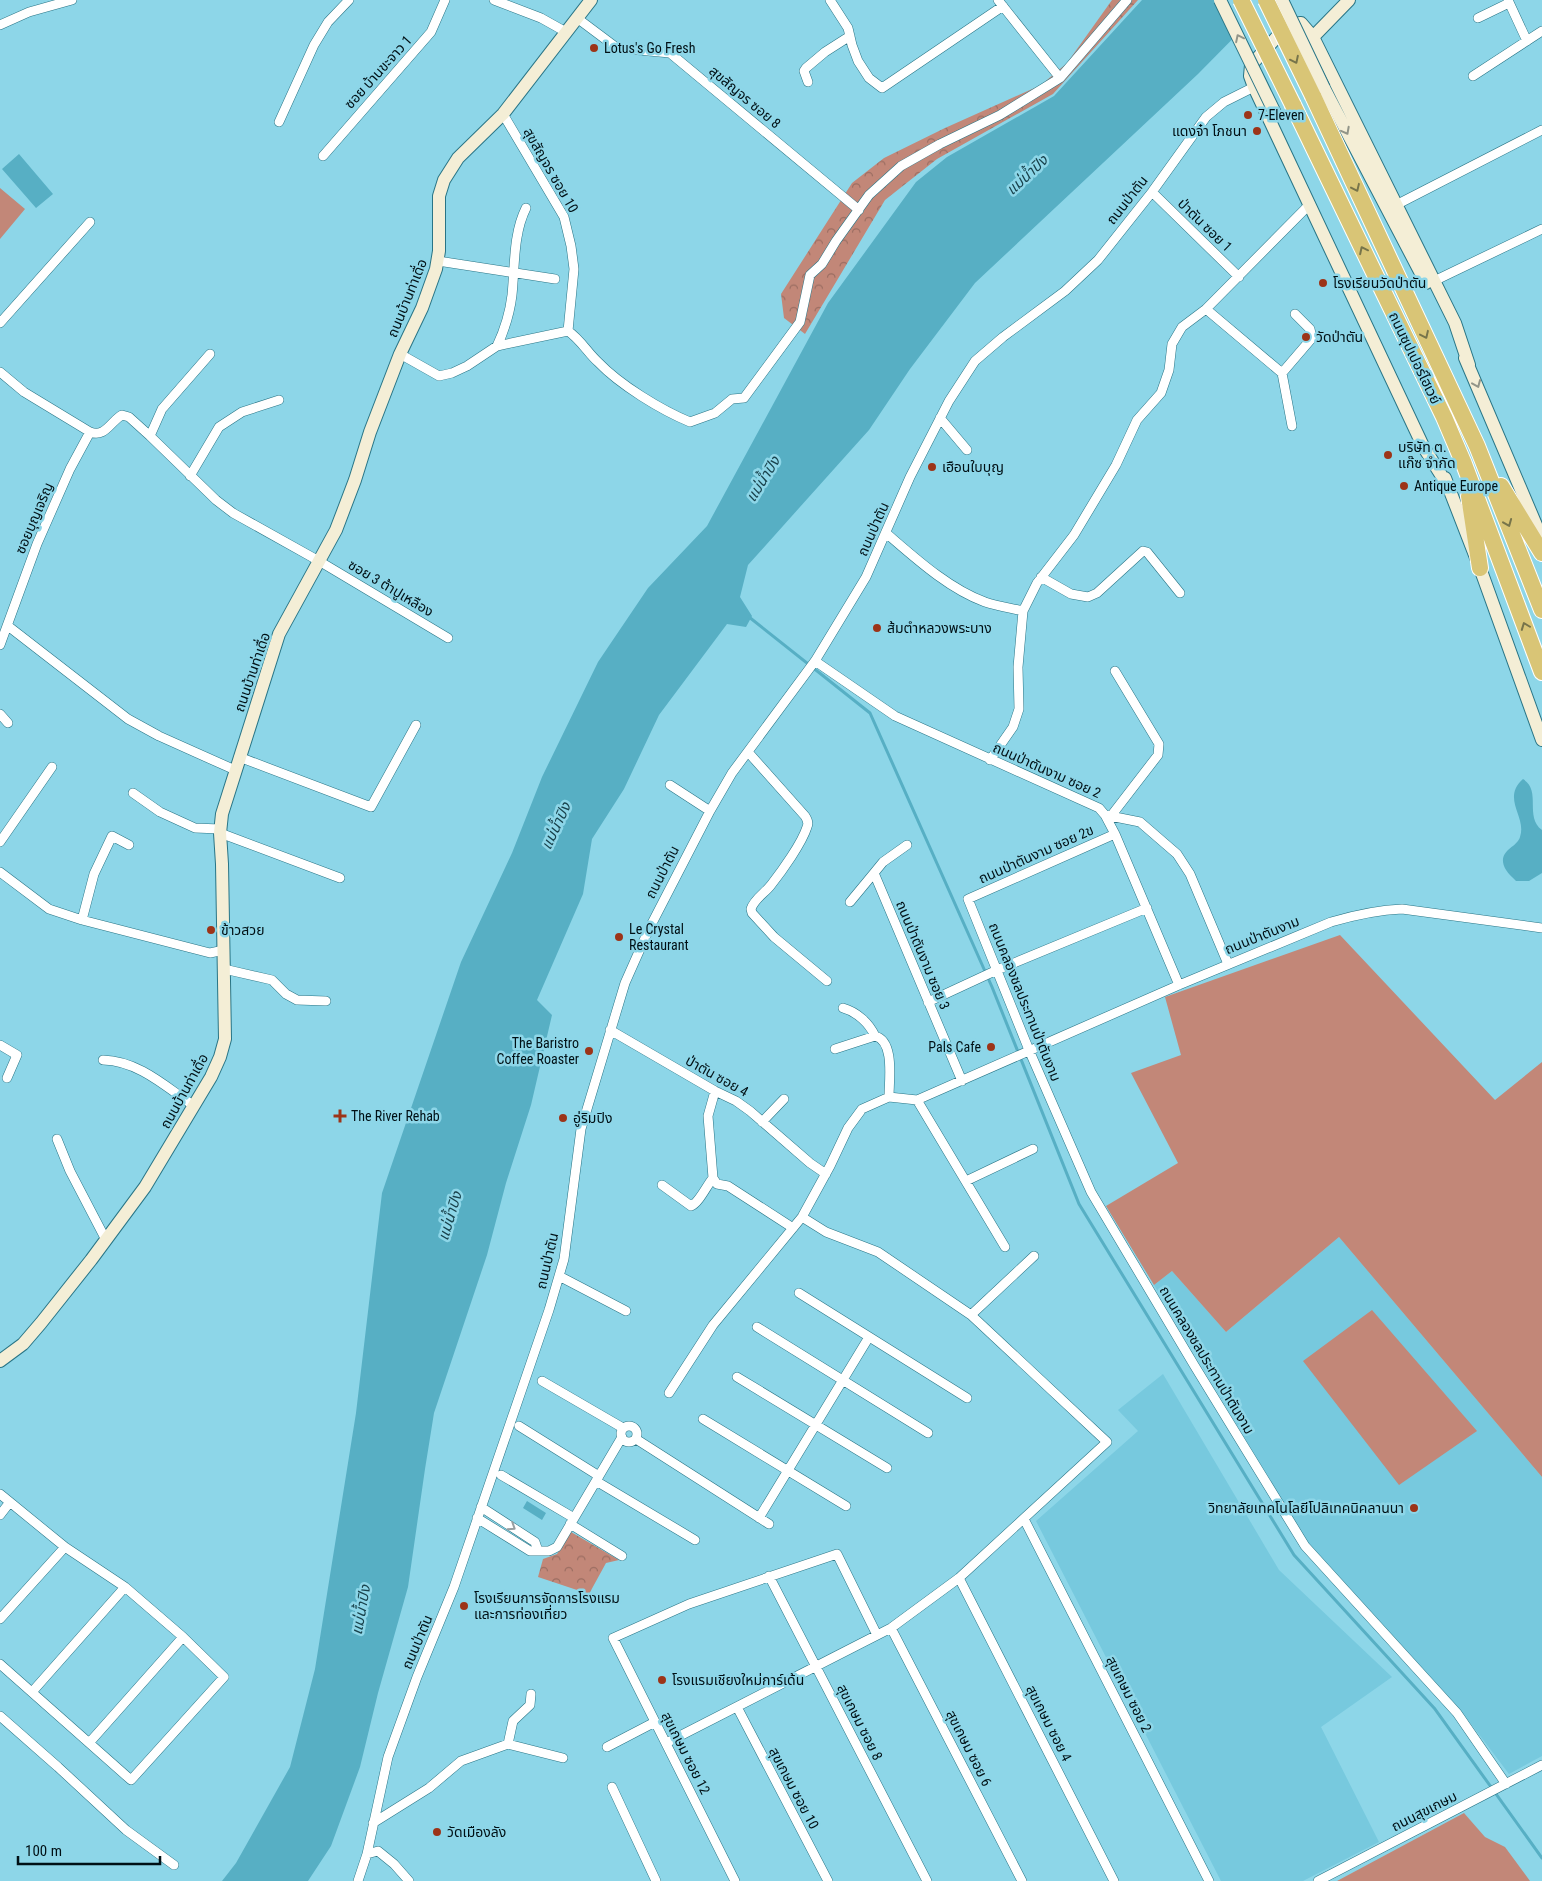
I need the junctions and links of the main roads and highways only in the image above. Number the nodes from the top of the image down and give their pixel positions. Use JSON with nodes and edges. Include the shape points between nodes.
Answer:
{"nodes":[{"id":1,"x":591,"y":0,"type":"edge"},
{"id":2,"x":1220,"y":0,"type":"edge"},
{"id":3,"x":1241,"y":0,"type":"edge"},
{"id":4,"x":1266,"y":0,"type":"edge"},
{"id":5,"x":1282,"y":0,"type":"edge"},
{"id":6,"x":1349,"y":0,"type":"edge"},
{"id":7,"x":1313,"y":37,"type":"junction"},
{"id":8,"x":1318,"y":92,"type":"junction"},
{"id":9,"x":1469,"y":365,"type":"junction"},
{"id":10,"x":1477,"y":446,"type":"junction"},
{"id":11,"x":1464,"y":464,"type":"junction"},
{"id":12,"x":1448,"y":486,"type":"junction"},
{"id":13,"x":1540,"y":530,"type":"edge"},
{"id":14,"x":1542,"y":553,"type":"edge"},
{"id":15,"x":1480,"y":568,"type":"junction"},
{"id":16,"x":1542,"y":610,"type":"edge"},
{"id":17,"x":1542,"y":672,"type":"edge"},
{"id":18,"x":1542,"y":740,"type":"edge"},
{"id":19,"x":1,"y":1358,"type":"edge"}],
"edges":[{"from":1,"to":19,"type":"main road","name":"ถนนบ้านท่าเดื่อ","via":[[503,114],[458,158],[444,180],[439,196],[438,261],[422,308],[400,354],[336,530],[280,634],[222,814],[224,1038],[212,1077],[145,1187],[106,1240],[23,1344]]},
{"from":12,"to":2,"type":"main road","one_way":true,"bridge":true},
{"from":11,"to":3,"type":"highway","name":"ถนนซุปเปอร์ไฮเวย์","one_way":true,"bridge":true},
{"from":4,"to":8,"type":"highway","name":"ถนนซุปเปอร์ไฮเวย์","one_way":true,"bridge":true},
{"from":5,"to":8,"type":"main road","bridge":true},
{"from":6,"to":7,"type":"main road"},
{"from":7,"to":9,"type":"main road","via":[[1454,323]]},
{"from":7,"to":12,"type":"main road","via":[[1301,23],[1288,25],[1251,65],[1250,76],[1423,446]]},
{"from":8,"to":9,"type":"main road","one_way":true},
{"from":8,"to":10,"type":"highway","name":"ถนนซุปเปอร์ไฮเวย์","one_way":true},
{"from":9,"to":13,"type":"main road","one_way":true},
{"from":10,"to":14,"type":"highway"},
{"from":10,"to":16,"type":"highway","name":"ถนนซุปเปอร์ไฮเวย์","one_way":true},
{"from":11,"to":15,"type":"highway"},
{"from":17,"to":11,"type":"highway","name":"ถนนซุปเปอร์ไฮเวย์","one_way":true},
{"from":12,"to":15,"type":"main road"},
{"from":15,"to":18,"type":"main road"}]}
